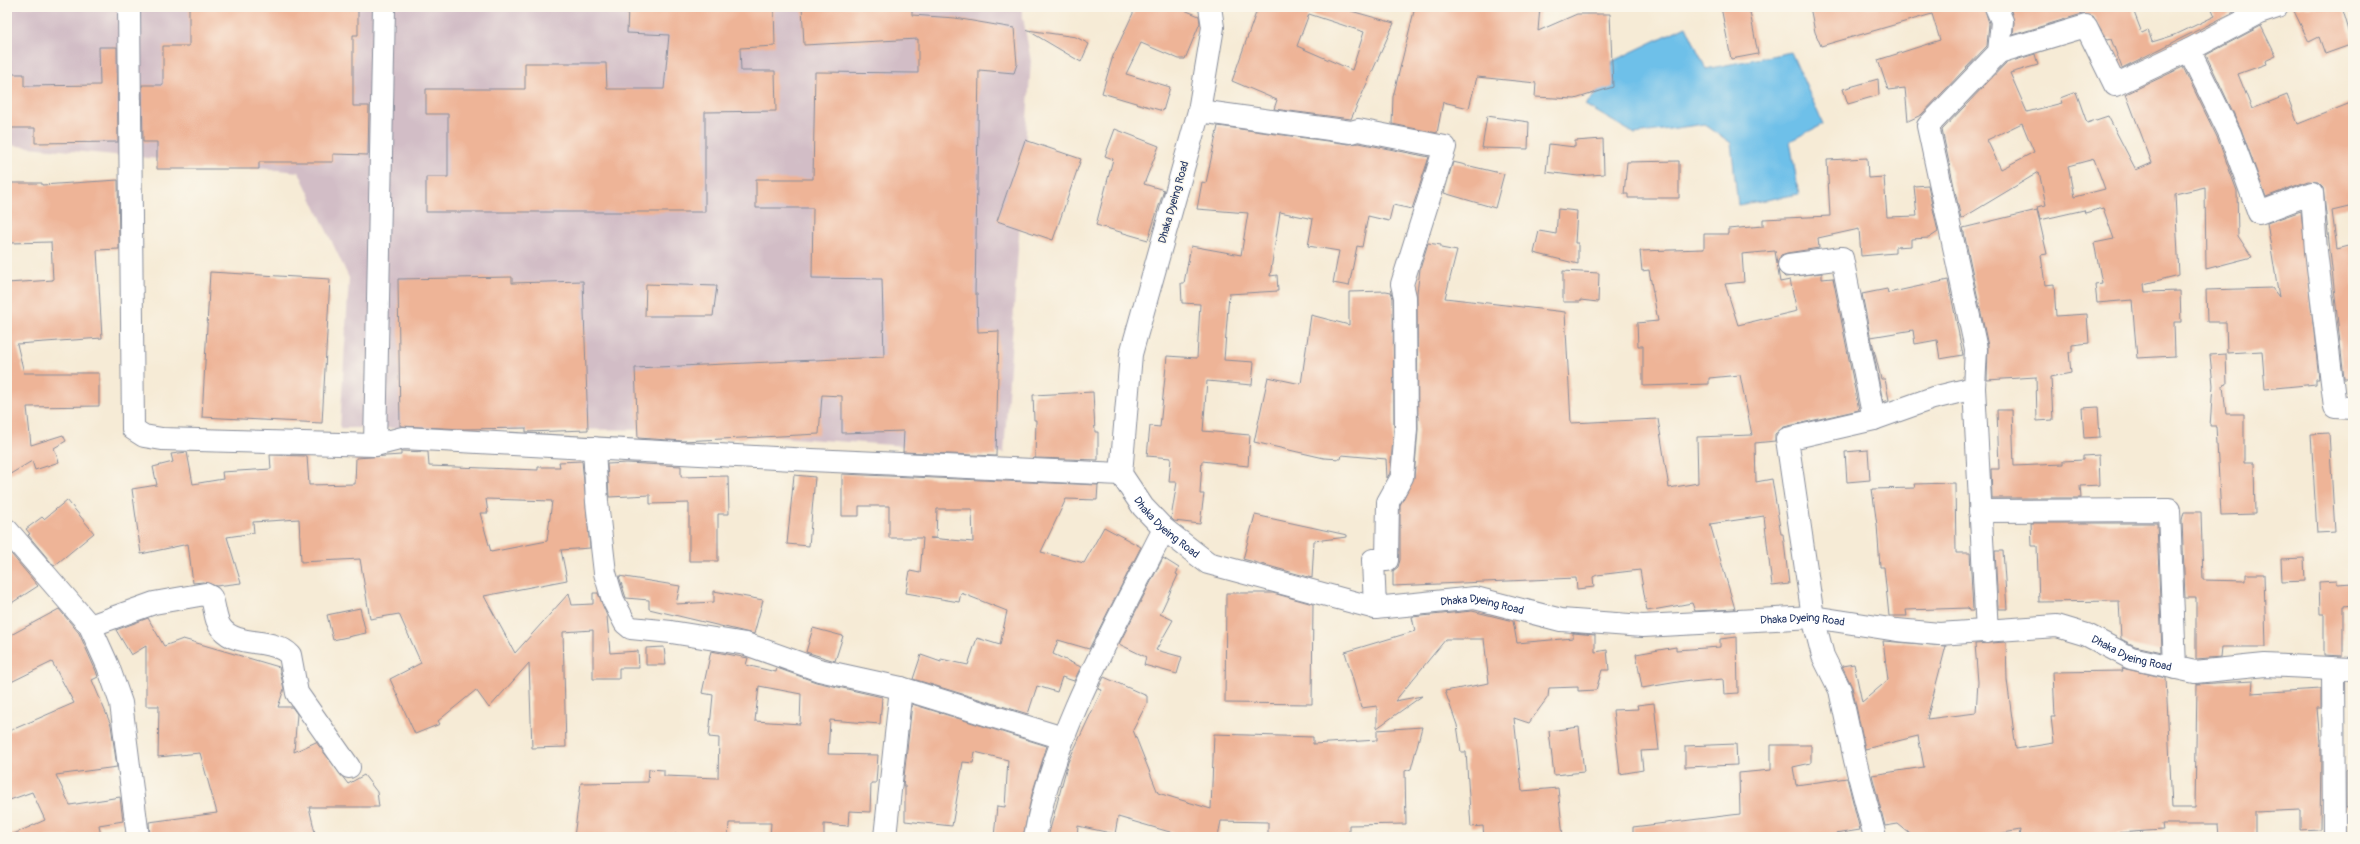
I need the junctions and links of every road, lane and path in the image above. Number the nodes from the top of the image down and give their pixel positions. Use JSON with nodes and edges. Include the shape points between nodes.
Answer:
{"nodes":[{"id":1,"x":129,"y":7,"type":"edge"},
{"id":2,"x":384,"y":7,"type":"edge"},
{"id":3,"x":1210,"y":7,"type":"edge"},
{"id":4,"x":1996,"y":7,"type":"edge"},
{"id":5,"x":2277,"y":7,"type":"edge"},
{"id":6,"x":2189,"y":50,"type":"junction"},
{"id":7,"x":1999,"y":52,"type":"junction"},
{"id":8,"x":1199,"y":111,"type":"junction"},
{"id":9,"x":1789,"y":265,"type":"dead end"},
{"id":10,"x":1974,"y":388,"type":"junction"},
{"id":11,"x":2353,"y":408,"type":"edge"},
{"id":12,"x":1874,"y":419,"type":"junction"},
{"id":13,"x":375,"y":445,"type":"junction"},
{"id":14,"x":594,"y":448,"type":"junction"},
{"id":15,"x":1121,"y":474,"type":"junction"},
{"id":16,"x":1980,"y":512,"type":"junction"},
{"id":17,"x":1164,"y":529,"type":"junction"},
{"id":18,"x":7,"y":530,"type":"edge"},
{"id":19,"x":1375,"y":608,"type":"junction"},
{"id":20,"x":1813,"y":617,"type":"junction"},
{"id":21,"x":90,"y":626,"type":"junction"},
{"id":22,"x":1986,"y":632,"type":"junction"},
{"id":23,"x":2175,"y":668,"type":"junction"},
{"id":24,"x":2343,"y":669,"type":"edge"},
{"id":25,"x":901,"y":688,"type":"junction"},
{"id":26,"x":1062,"y":738,"type":"junction"},
{"id":27,"x":349,"y":767,"type":"dead end"},
{"id":28,"x":138,"y":837,"type":"edge"},
{"id":29,"x":886,"y":837,"type":"edge"},
{"id":30,"x":1035,"y":837,"type":"edge"},
{"id":31,"x":1875,"y":837,"type":"edge"},
{"id":32,"x":2334,"y":837,"type":"edge"}],
"edges":[{"from":1,"to":13,"type":"street","via":[[133,429],[144,436],[162,439]]},
{"from":2,"to":13,"type":"street"},
{"from":3,"to":8,"type":"street","name":"Dhaka Dyeing Road","via":[[1213,27]]},
{"from":4,"to":7,"type":"street","via":[[2002,20]]},
{"from":5,"to":6,"type":"street","via":[[2260,13]]},
{"from":6,"to":7,"type":"street","via":[[2115,85],[2086,26]]},
{"from":6,"to":11,"type":"street","via":[[2230,134],[2259,213],[2312,193],[2316,251],[2335,407]]},
{"from":7,"to":10,"type":"street","via":[[1928,126],[1976,349]]},
{"from":8,"to":15,"type":"street","name":"Dhaka Dyeing Road","via":[[1131,354]]},
{"from":8,"to":19,"type":"street","via":[[1351,132],[1358,130],[1445,147],[1402,284],[1405,297],[1406,429],[1402,477],[1388,502],[1387,560],[1373,560]]},
{"from":9,"to":12,"type":"street","via":[[1842,258]]},
{"from":10,"to":12,"type":"street","via":[[1933,398]]},
{"from":10,"to":16,"type":"street"},
{"from":12,"to":20,"type":"street","via":[[1786,439]]},
{"from":13,"to":14,"type":"street","via":[[403,438]]},
{"from":14,"to":15,"type":"street"},
{"from":14,"to":25,"type":"street","via":[[604,573],[625,623],[631,628],[746,644],[820,670]]},
{"from":15,"to":17,"type":"street","name":"Dhaka Dyeing Road","via":[[1143,507]]},
{"from":16,"to":22,"type":"street"},
{"from":16,"to":23,"type":"street","via":[[2170,510]]},
{"from":17,"to":19,"type":"street","name":"Dhaka Dyeing Road","via":[[1208,562]]},
{"from":17,"to":26,"type":"street"},
{"from":18,"to":21,"type":"street"},
{"from":19,"to":20,"type":"street","name":"Dhaka Dyeing Road","via":[[1475,598],[1560,620],[1643,626]]},
{"from":20,"to":22,"type":"street","name":"Dhaka Dyeing Road","via":[[1939,634]]},
{"from":20,"to":31,"type":"street","via":[[1823,656],[1840,690]]},
{"from":21,"to":27,"type":"street","via":[[154,602],[205,594],[211,597],[216,620],[229,636],[279,648],[290,655],[297,693]]},
{"from":21,"to":28,"type":"street","via":[[121,703]]},
{"from":22,"to":23,"type":"street","name":"Dhaka Dyeing Road","via":[[2057,626],[2087,635],[2131,658]]},
{"from":23,"to":24,"type":"street","name":"Dhaka Dyeing Road","via":[[2196,672],[2265,665]]},
{"from":24,"to":32,"type":"street"},
{"from":25,"to":26,"type":"street"},
{"from":25,"to":29,"type":"street"},
{"from":26,"to":30,"type":"street","via":[[1039,814]]}]}
